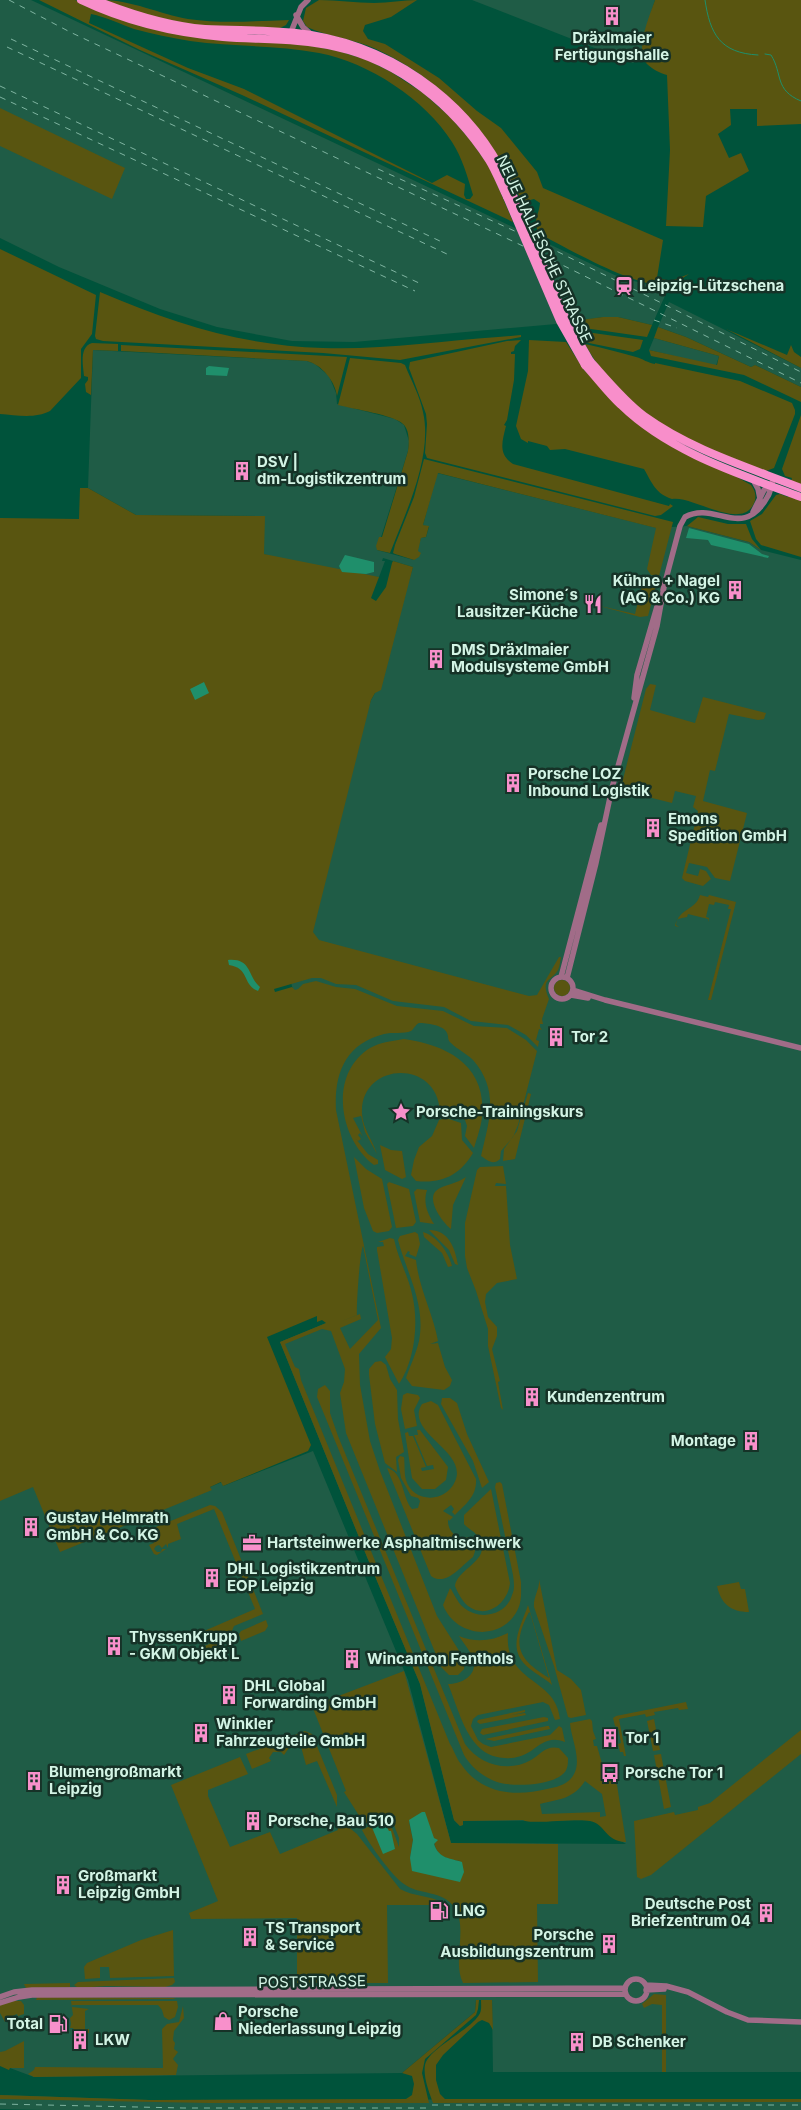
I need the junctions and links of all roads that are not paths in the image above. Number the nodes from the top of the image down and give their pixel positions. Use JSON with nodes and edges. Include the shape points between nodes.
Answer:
{"nodes":[{"id":1,"x":81,"y":0,"type":"edge"},
{"id":2,"x":95,"y":0,"type":"edge"},
{"id":3,"x":308,"y":0,"type":"edge"},
{"id":4,"x":296,"y":15,"type":"junction"},
{"id":5,"x":312,"y":35,"type":"junction"},
{"id":6,"x":290,"y":36,"type":"junction"},
{"id":7,"x":510,"y":196,"type":"junction"},
{"id":8,"x":588,"y":363,"type":"junction"},
{"id":9,"x":752,"y":478,"type":"junction"},
{"id":10,"x":772,"y":482,"type":"junction"},
{"id":11,"x":801,"y":488,"type":"edge"},
{"id":12,"x":801,"y":497,"type":"edge"},
{"id":13,"x":760,"y":499,"type":"junction"},
{"id":14,"x":747,"y":517,"type":"junction"},
{"id":15,"x":564,"y":978,"type":"junction"},
{"id":16,"x":572,"y":992,"type":"junction"},
{"id":17,"x":801,"y":1048,"type":"edge"},
{"id":18,"x":646,"y":1988,"type":"junction"},
{"id":19,"x":625,"y":1991,"type":"junction"},
{"id":20,"x":301,"y":1992,"type":"junction"},
{"id":21,"x":0,"y":1997,"type":"edge"},
{"id":22,"x":0,"y":2003,"type":"edge"},
{"id":23,"x":801,"y":2022,"type":"edge"}],
"edges":[{"from":1,"to":6,"type":"main road","name":"NEUE HALLESCHE STRASSE","via":[[137,22],[192,34]]},
{"from":2,"to":6,"type":"main road","name":"NEUE HALLESCHE STRASSE","via":[[144,17],[185,26]]},
{"from":3,"to":4,"type":"street"},
{"from":4,"to":5,"type":"street"},
{"from":4,"to":6,"type":"street"},
{"from":5,"to":6,"type":"main road","name":"NEUE HALLESCHE STRASSE"},
{"from":5,"to":7,"type":"main road","name":"NEUE HALLESCHE STRASSE","via":[[371,51],[431,86],[478,132],[505,174]]},
{"from":6,"to":7,"type":"main road","name":"NEUE HALLESCHE STRASSE","via":[[361,54],[424,89],[470,134]]},
{"from":7,"to":8,"type":"main road","name":"NEUE HALLESCHE STRASSE","bridge":true,"via":[[560,321]]},
{"from":8,"to":9,"type":"main road","name":"NEUE HALLESCHE STRASSE","via":[[622,406],[647,426],[693,453]]},
{"from":8,"to":10,"type":"main road","name":"NEUE HALLESCHE STRASSE","via":[[644,415],[679,438]]},
{"from":9,"to":10,"type":"main road","name":"NEUE HALLESCHE STRASSE"},
{"from":9,"to":13,"type":"street"},
{"from":10,"to":11,"type":"main road","name":"NEUE HALLESCHE STRASSE"},
{"from":10,"to":12,"type":"main road","name":"NEUE HALLESCHE STRASSE"},
{"from":10,"to":13,"type":"street"},
{"from":10,"to":14,"type":"street","via":[[762,507]]},
{"from":13,"to":14,"type":"street"},
{"from":14,"to":15,"type":"street","via":[[735,519],[697,513],[685,517],[680,526],[664,587],[658,626],[590,862]]},
{"from":15,"to":16,"type":"street","via":[[572,983]]},
{"from":15,"to":16,"type":"street","via":[[552,984],[552,994],[561,999]]},
{"from":16,"to":17,"type":"street"},
{"from":18,"to":19,"type":"street","name":"POSTSTRASSE","via":[[641,1980],[635,1979],[627,1983]]},
{"from":18,"to":19,"type":"street","name":"POSTSTRASSE","via":[[643,1998],[637,2000],[631,2000]]},
{"from":18,"to":23,"type":"street","name":"POSTSTRASSE","via":[[676,1989],[742,2018],[760,2022]]},
{"from":19,"to":20,"type":"street","name":"POSTSTRASSE"},
{"from":20,"to":21,"type":"street","name":"POSTSTRASSE","via":[[32,1990]]},
{"from":20,"to":22,"type":"street","name":"POSTSTRASSE","via":[[32,1995]]}]}
